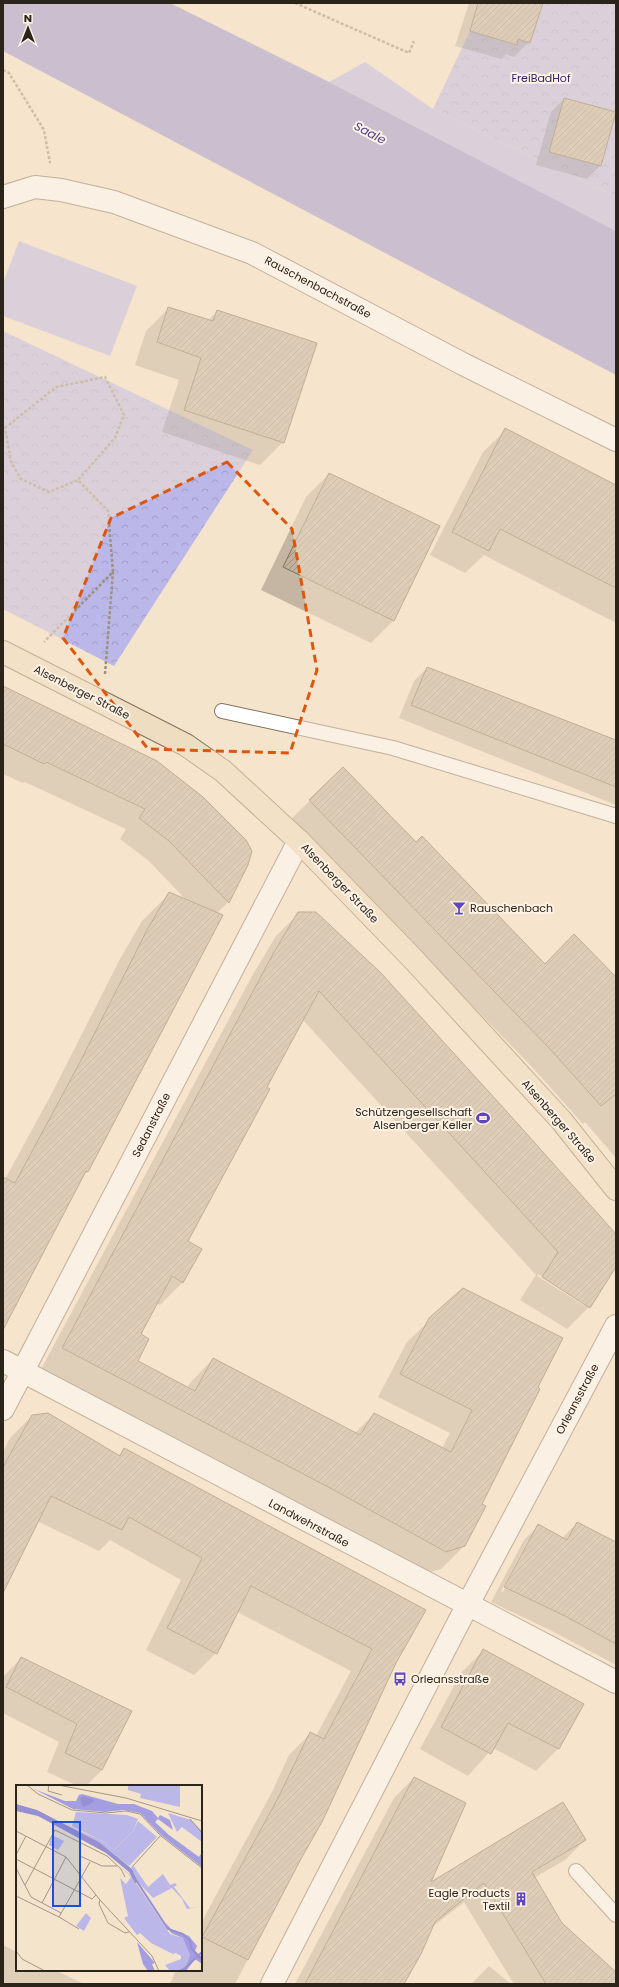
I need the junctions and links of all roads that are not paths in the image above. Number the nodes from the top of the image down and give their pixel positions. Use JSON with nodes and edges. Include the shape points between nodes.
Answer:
{"nodes":[{"id":1,"x":3,"y":197,"type":"edge"},
{"id":2,"x":616,"y":440,"type":"edge"},
{"id":3,"x":3,"y":652,"type":"edge"},
{"id":4,"x":222,"y":711,"type":"dead end"},
{"id":5,"x":616,"y":816,"type":"edge"},
{"id":6,"x":299,"y":841,"type":"junction"},
{"id":7,"x":616,"y":1189,"type":"edge"},
{"id":8,"x":616,"y":1326,"type":"edge"},
{"id":9,"x":3,"y":1361,"type":"edge"},
{"id":10,"x":23,"y":1372,"type":"junction"},
{"id":11,"x":3,"y":1409,"type":"edge"},
{"id":12,"x":467,"y":1606,"type":"junction"},
{"id":13,"x":616,"y":1682,"type":"edge"},
{"id":14,"x":576,"y":1871,"type":"dead end"},
{"id":15,"x":616,"y":1916,"type":"edge"},
{"id":16,"x":272,"y":1984,"type":"edge"}],
"edges":[{"from":1,"to":2,"type":"street","name":"Rauschenbachstraße","via":[[35,187],[114,202],[252,253],[463,364]]},
{"from":3,"to":6,"type":"street","name":"Alsenberger Straße","via":[[186,745],[222,771]]},
{"from":4,"to":5,"type":"lane","via":[[393,748]]},
{"from":6,"to":7,"type":"street","name":"Alsenberger Straße","via":[[415,962],[560,1120]]},
{"from":6,"to":10,"type":"street","name":"Sedanstraße"},
{"from":8,"to":12,"type":"street","name":"Orleansstraße"},
{"from":9,"to":10,"type":"street","name":"Landwehrstraße"},
{"from":10,"to":11,"type":"street","name":"Sedanstraße"},
{"from":10,"to":12,"type":"street","name":"Landwehrstraße"},
{"from":12,"to":13,"type":"street","name":"Landwehrstraße"},
{"from":12,"to":16,"type":"street","name":"Orleansstraße"},
{"from":14,"to":15,"type":"lane"}]}
